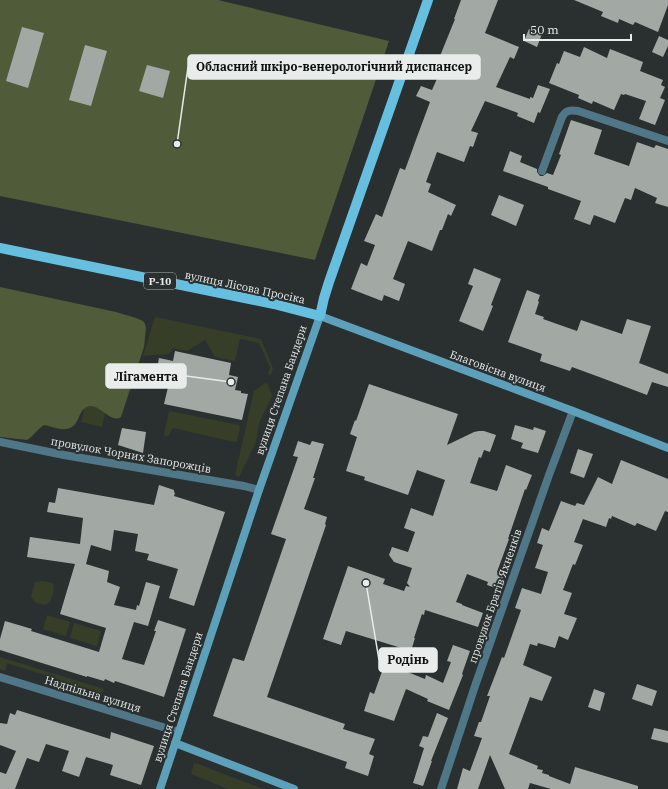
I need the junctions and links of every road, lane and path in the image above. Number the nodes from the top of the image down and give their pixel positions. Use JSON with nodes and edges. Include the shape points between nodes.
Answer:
{"nodes":[{"id":1,"x":428,"y":0,"type":"edge"},
{"id":2,"x":668,"y":141,"type":"edge"},
{"id":3,"x":542,"y":171,"type":"dead end"},
{"id":4,"x":0,"y":248,"type":"edge"},
{"id":5,"x":320,"y":316,"type":"junction"},
{"id":6,"x":573,"y":411,"type":"junction"},
{"id":7,"x":0,"y":442,"type":"edge"},
{"id":8,"x":668,"y":448,"type":"edge"},
{"id":9,"x":259,"y":490,"type":"junction"},
{"id":10,"x":0,"y":677,"type":"edge"},
{"id":11,"x":179,"y":732,"type":"junction"},
{"id":12,"x":175,"y":743,"type":"junction"},
{"id":13,"x":160,"y":789,"type":"edge"},
{"id":14,"x":294,"y":789,"type":"edge"},
{"id":15,"x":441,"y":789,"type":"edge"}],
"edges":[{"from":1,"to":5,"type":"main road","name":"вулиця Степана Бандери","via":[[329,282]]},
{"from":2,"to":3,"type":"street","via":[[570,110],[562,118]]},
{"from":4,"to":5,"type":"main road","name":"вулиця Лісова Просіка","number":"Р-10","via":[[274,304]]},
{"from":5,"to":6,"type":"main road","name":"Благовісна вулиця"},
{"from":5,"to":9,"type":"main road","name":"вулиця Степана Бандери"},
{"from":6,"to":8,"type":"main road","name":"Благовісна вулиця"},
{"from":6,"to":15,"type":"street","name":"провулок Братів Яхненків","via":[[477,679]]},
{"from":7,"to":9,"type":"street","name":"провулок Чорних Запорожців"},
{"from":9,"to":11,"type":"main road","name":"вулиця Степана Бандери"},
{"from":10,"to":11,"type":"street","name":"Надпільна вулиця"},
{"from":11,"to":12,"type":"main road","name":"вулиця Степана Бандери"},
{"from":12,"to":13,"type":"main road","name":"вулиця Степана Бандери"},
{"from":12,"to":14,"type":"main road"}]}
